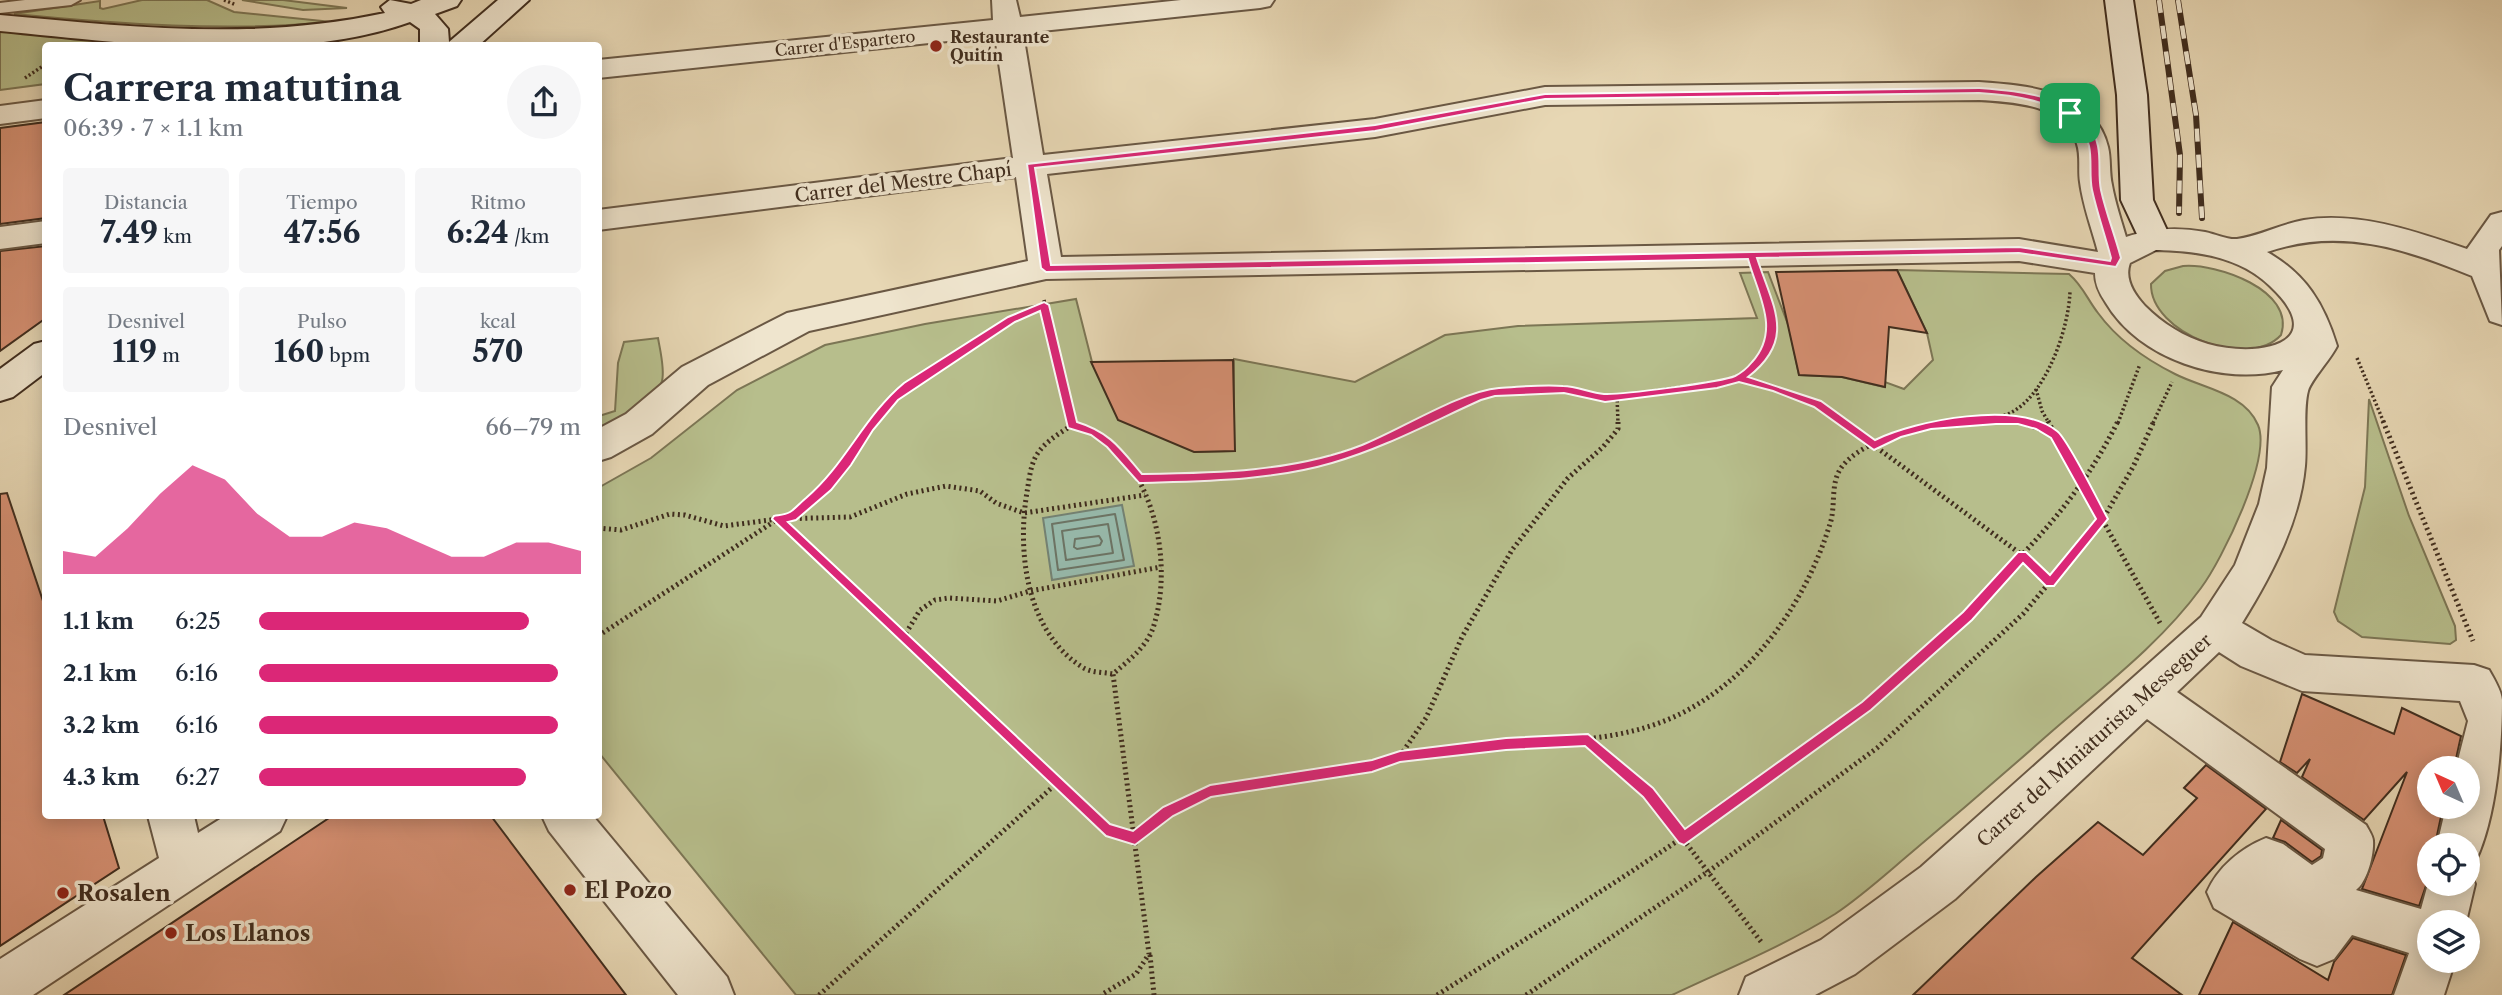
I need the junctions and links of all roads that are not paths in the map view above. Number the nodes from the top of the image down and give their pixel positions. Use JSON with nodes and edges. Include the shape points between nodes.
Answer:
{"nodes":[{"id":1,"x":71,"y":0,"type":"edge"},
{"id":2,"x":373,"y":0,"type":"edge"},
{"id":3,"x":447,"y":0,"type":"edge"},
{"id":4,"x":515,"y":0,"type":"edge"},
{"id":5,"x":1259,"y":0,"type":"edge"},
{"id":6,"x":2119,"y":0,"type":"edge"},
{"id":7,"x":0,"y":8,"type":"edge"},
{"id":8,"x":1006,"y":13,"type":"edge"},
{"id":9,"x":0,"y":23,"type":"edge"},
{"id":10,"x":399,"y":26,"type":"edge"},
{"id":11,"x":164,"y":37,"type":"junction"},
{"id":12,"x":201,"y":42,"type":"edge"},
{"id":13,"x":435,"y":42,"type":"edge"},
{"id":14,"x":465,"y":42,"type":"edge"},
{"id":15,"x":602,"y":68,"type":"edge"},
{"id":16,"x":42,"y":110,"type":"edge"},
{"id":17,"x":0,"y":115,"type":"edge"},
{"id":18,"x":1030,"y":166,"type":"junction"},
{"id":19,"x":602,"y":220,"type":"edge"},
{"id":20,"x":2502,"y":222,"type":"edge"},
{"id":21,"x":42,"y":233,"type":"edge"},
{"id":22,"x":2289,"y":234,"type":"junction"},
{"id":23,"x":0,"y":238,"type":"edge"},
{"id":24,"x":2155,"y":239,"type":"junction"},
{"id":25,"x":2235,"y":251,"type":"junction"},
{"id":26,"x":2114,"y":261,"type":"junction"},
{"id":27,"x":1046,"y":268,"type":"junction"},
{"id":28,"x":2494,"y":273,"type":"edge"},
{"id":29,"x":2279,"y":275,"type":"junction"},
{"id":30,"x":2502,"y":313,"type":"edge"},
{"id":31,"x":2311,"y":318,"type":"junction"},
{"id":32,"x":42,"y":356,"type":"edge"},
{"id":33,"x":0,"y":388,"type":"edge"},
{"id":34,"x":602,"y":445,"type":"edge"},
{"id":35,"x":2216,"y":629,"type":"junction"},
{"id":36,"x":2146,"y":694,"type":"junction"},
{"id":37,"x":2488,"y":709,"type":"edge"},
{"id":38,"x":172,"y":819,"type":"edge"},
{"id":39,"x":259,"y":819,"type":"edge"},
{"id":40,"x":567,"y":819,"type":"edge"},
{"id":41,"x":2462,"y":833,"type":"edge"},
{"id":42,"x":184,"y":866,"type":"junction"},
{"id":43,"x":2417,"y":931,"type":"edge"},
{"id":44,"x":2426,"y":973,"type":"edge"},
{"id":45,"x":0,"y":988,"type":"edge"},
{"id":46,"x":709,"y":995,"type":"edge"},
{"id":47,"x":1765,"y":995,"type":"edge"},
{"id":48,"x":2419,"y":995,"type":"edge"}],
"edges":[{"from":1,"to":7,"type":"lane"},
{"from":2,"to":10,"type":"street"},
{"from":3,"to":10,"type":"street"},
{"from":4,"to":14,"type":"street"},
{"from":5,"to":8,"type":"street","name":"Carrer d'Espartero"},
{"from":6,"to":24,"type":"street","via":[[2132,95],[2137,200]]},
{"from":8,"to":15,"type":"street","name":"Carrer d'Espartero"},
{"from":8,"to":18,"type":"street"},
{"from":9,"to":11,"type":"street"},
{"from":10,"to":11,"type":"street","via":[[229,39]]},
{"from":10,"to":13,"type":"street","via":[[426,19],[438,34]]},
{"from":11,"to":12,"type":"street"},
{"from":16,"to":17,"type":"street"},
{"from":18,"to":19,"type":"street","name":"Carrer del Mestre Chapí"},
{"from":18,"to":26,"type":"street","name":"Carrer del Mestre Chapí","via":[[1375,128],[1545,96],[2015,93],[2070,113],[2085,127],[2093,145],[2096,188]]},
{"from":18,"to":27,"type":"street"},
{"from":20,"to":28,"type":"street","via":[[2483,249]]},
{"from":21,"to":23,"type":"street"},
{"from":22,"to":25,"type":"street"},
{"from":22,"to":28,"type":"street","via":[[2318,229],[2365,233],[2443,251]]},
{"from":22,"to":29,"type":"street"},
{"from":24,"to":25,"type":"street","via":[[2185,239]]},
{"from":24,"to":26,"type":"street","via":[[2131,246]]},
{"from":25,"to":29,"type":"street"},
{"from":26,"to":27,"type":"street","via":[[2019,250]]},
{"from":26,"to":31,"type":"street","name":"Carrer del Mestre Chapí","via":[[2112,278],[2118,297],[2134,317],[2186,350],[2219,360],[2279,360],[2299,351],[2310,336]]},
{"from":27,"to":34,"type":"street","via":[[799,321],[695,376],[639,424]]},
{"from":28,"to":30,"type":"street"},
{"from":29,"to":31,"type":"street","via":[[2300,296]]},
{"from":31,"to":35,"type":"street","name":"Carrer del Miniaturista Messeguer","via":[[2319,346],[2290,387],[2286,468],[2278,504],[2253,571]]},
{"from":32,"to":33,"type":"street"},
{"from":35,"to":36,"type":"street","name":"Carrer del Miniaturista Messeguer"},
{"from":35,"to":37,"type":"street","via":[[2302,673]]},
{"from":36,"to":43,"type":"street","via":[[2350,840],[2344,871],[2311,892],[2266,860],[2231,892],[2316,942],[2342,909]]},
{"from":36,"to":47,"type":"street","name":"Carrer del Miniaturista Messeguer","via":[[1928,891],[1838,957]]},
{"from":37,"to":41,"type":"street"},
{"from":38,"to":42,"type":"street"},
{"from":39,"to":42,"type":"street"},
{"from":40,"to":46,"type":"street"},
{"from":42,"to":45,"type":"street"},
{"from":44,"to":48,"type":"street"}]}
